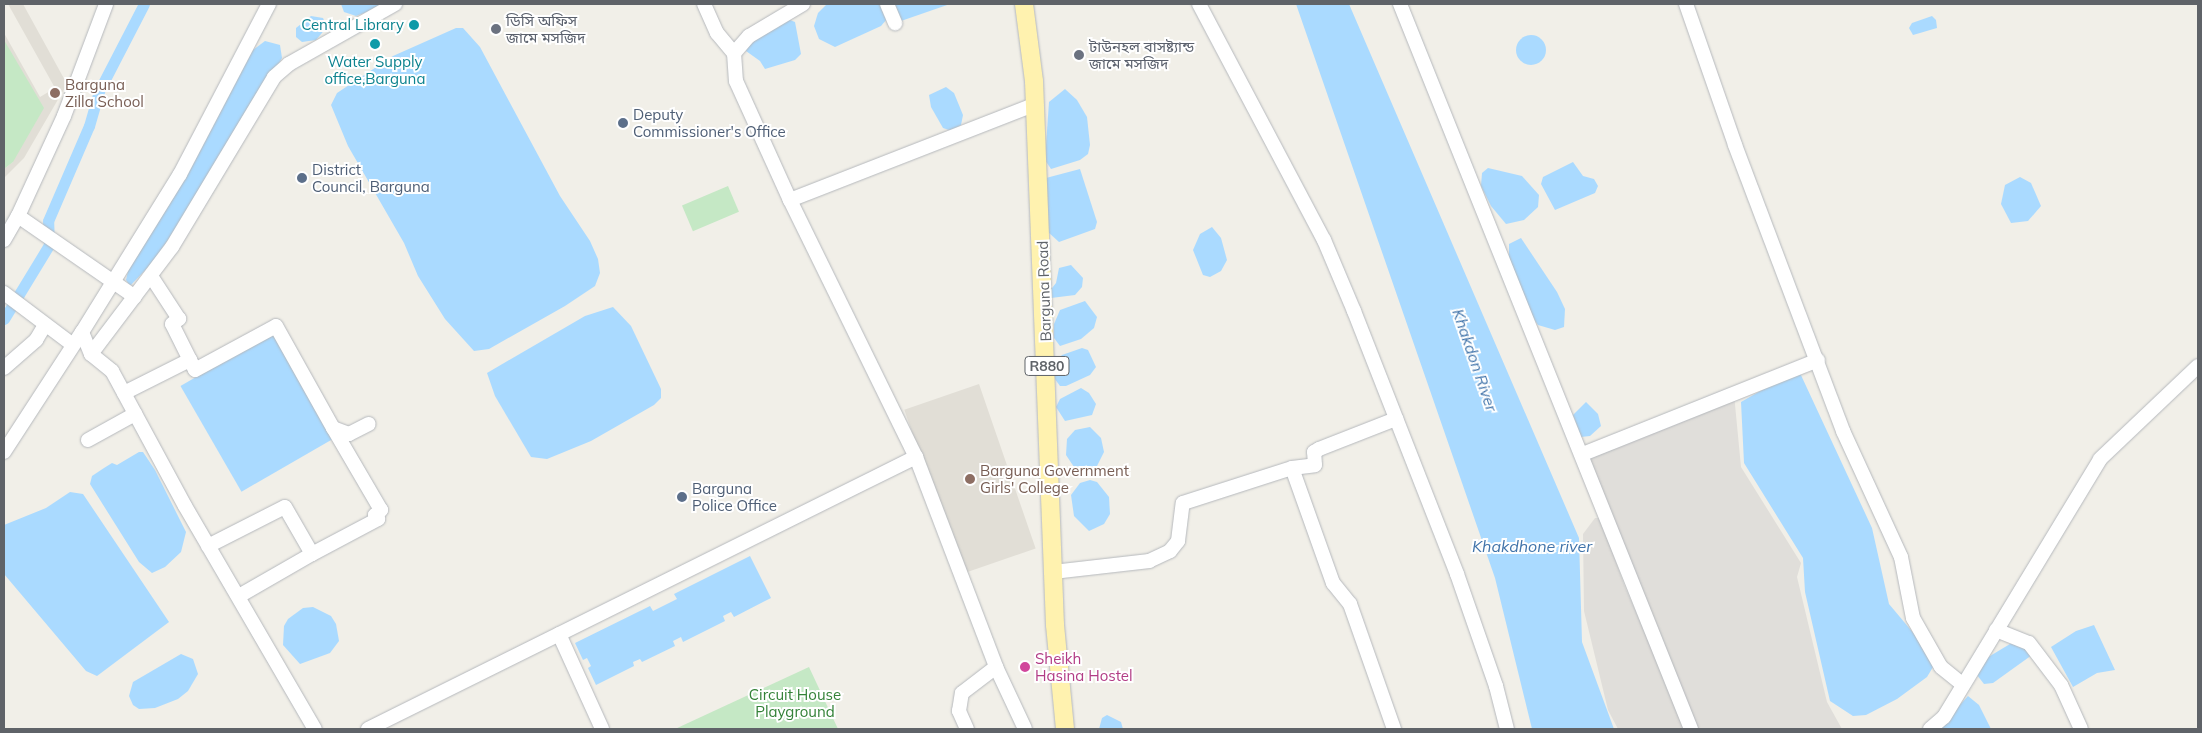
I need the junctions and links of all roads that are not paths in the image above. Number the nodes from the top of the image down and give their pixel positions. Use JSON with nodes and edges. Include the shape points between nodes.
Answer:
{"nodes":[{"id":1,"x":106,"y":4,"type":"edge"},
{"id":2,"x":269,"y":4,"type":"edge"},
{"id":3,"x":395,"y":4,"type":"edge"},
{"id":4,"x":704,"y":4,"type":"edge"},
{"id":5,"x":803,"y":4,"type":"edge"},
{"id":6,"x":887,"y":4,"type":"edge"},
{"id":7,"x":1024,"y":4,"type":"edge"},
{"id":8,"x":1199,"y":4,"type":"edge"},
{"id":9,"x":1400,"y":4,"type":"edge"},
{"id":10,"x":1686,"y":4,"type":"edge"},
{"id":11,"x":895,"y":22,"type":"dead end"},
{"id":12,"x":734,"y":53,"type":"junction"},
{"id":13,"x":1036,"y":104,"type":"junction"},
{"id":14,"x":790,"y":200,"type":"junction"},
{"id":15,"x":18,"y":216,"type":"junction"},
{"id":16,"x":4,"y":240,"type":"edge"},
{"id":17,"x":151,"y":276,"type":"junction"},
{"id":18,"x":113,"y":282,"type":"junction"},
{"id":19,"x":4,"y":293,"type":"edge"},
{"id":20,"x":135,"y":297,"type":"junction"},
{"id":21,"x":45,"y":325,"type":"junction"},
{"id":22,"x":86,"y":326,"type":"junction"},
{"id":23,"x":73,"y":345,"type":"junction"},
{"id":24,"x":91,"y":354,"type":"junction"},
{"id":25,"x":190,"y":360,"type":"junction"},
{"id":26,"x":1818,"y":360,"type":"junction"},
{"id":27,"x":2198,"y":366,"type":"edge"},
{"id":28,"x":4,"y":368,"type":"edge"},
{"id":29,"x":124,"y":393,"type":"junction"},
{"id":30,"x":135,"y":414,"type":"junction"},
{"id":31,"x":1396,"y":420,"type":"junction"},
{"id":32,"x":369,"y":424,"type":"dead end"},
{"id":33,"x":333,"y":428,"type":"junction"},
{"id":34,"x":88,"y":440,"type":"dead end"},
{"id":35,"x":4,"y":452,"type":"edge"},
{"id":36,"x":1583,"y":454,"type":"junction"},
{"id":37,"x":916,"y":457,"type":"junction"},
{"id":38,"x":1292,"y":468,"type":"junction"},
{"id":39,"x":208,"y":546,"type":"junction"},
{"id":40,"x":312,"y":554,"type":"junction"},
{"id":41,"x":1053,"y":572,"type":"junction"},
{"id":42,"x":239,"y":596,"type":"junction"},
{"id":43,"x":1996,"y":630,"type":"junction"},
{"id":44,"x":559,"y":634,"type":"junction"},
{"id":45,"x":996,"y":667,"type":"junction"},
{"id":46,"x":1963,"y":685,"type":"junction"},
{"id":47,"x":316,"y":729,"type":"edge"},
{"id":48,"x":368,"y":729,"type":"edge"},
{"id":49,"x":602,"y":729,"type":"edge"},
{"id":50,"x":967,"y":729,"type":"edge"},
{"id":51,"x":1025,"y":729,"type":"edge"},
{"id":52,"x":1065,"y":729,"type":"edge"},
{"id":53,"x":1394,"y":729,"type":"edge"},
{"id":54,"x":1507,"y":729,"type":"edge"},
{"id":55,"x":1691,"y":729,"type":"edge"},
{"id":56,"x":1930,"y":729,"type":"edge"},
{"id":57,"x":2081,"y":729,"type":"edge"}],
"edges":[{"from":1,"to":15,"type":"street","via":[[64,116]]},
{"from":2,"to":18,"type":"street","via":[[180,174]]},
{"from":3,"to":17,"type":"street","via":[[300,56],[274,77],[172,247]]},
{"from":4,"to":12,"type":"street","via":[[717,33]]},
{"from":5,"to":12,"type":"street","via":[[749,36]]},
{"from":6,"to":11,"type":"street"},
{"from":7,"to":13,"type":"main road","name":"Barguna Road","number":"R880"},
{"from":8,"to":31,"type":"street","via":[[1324,240]]},
{"from":9,"to":36,"type":"street"},
{"from":10,"to":26,"type":"street","via":[[1735,145]]},
{"from":12,"to":14,"type":"street","via":[[736,81]]},
{"from":13,"to":14,"type":"street"},
{"from":13,"to":41,"type":"main road","name":"Barguna Road","number":"R880"},
{"from":14,"to":37,"type":"street"},
{"from":15,"to":16,"type":"street"},
{"from":15,"to":18,"type":"street"},
{"from":17,"to":20,"type":"street"},
{"from":17,"to":25,"type":"street","via":[[179,319],[172,324]]},
{"from":18,"to":20,"type":"street"},
{"from":18,"to":22,"type":"street"},
{"from":19,"to":21,"type":"street"},
{"from":20,"to":24,"type":"street"},
{"from":21,"to":23,"type":"street"},
{"from":21,"to":28,"type":"street","via":[[36,340]]},
{"from":22,"to":23,"type":"street"},
{"from":22,"to":24,"type":"street"},
{"from":23,"to":35,"type":"street"},
{"from":24,"to":29,"type":"street","via":[[112,371]]},
{"from":25,"to":29,"type":"street"},
{"from":25,"to":33,"type":"street","via":[[195,370],[276,326]]},
{"from":26,"to":36,"type":"street"},
{"from":26,"to":46,"type":"street","via":[[1842,431],[1901,557],[1913,618],[1941,667]]},
{"from":27,"to":43,"type":"street","via":[[2100,459]]},
{"from":29,"to":30,"type":"street"},
{"from":30,"to":34,"type":"street"},
{"from":30,"to":39,"type":"street"},
{"from":31,"to":38,"type":"street","via":[[1319,449],[1314,452],[1315,465]]},
{"from":31,"to":54,"type":"street","via":[[1457,574]]},
{"from":32,"to":33,"type":"street","via":[[350,434]]},
{"from":33,"to":40,"type":"street","via":[[381,510],[375,515],[378,519]]},
{"from":36,"to":55,"type":"street"},
{"from":37,"to":44,"type":"street"},
{"from":37,"to":45,"type":"street"},
{"from":38,"to":41,"type":"street","via":[[1183,503],[1178,541],[1170,551],[1149,561]]},
{"from":38,"to":53,"type":"street","via":[[1333,583],[1350,604]]},
{"from":39,"to":40,"type":"street","via":[[285,506]]},
{"from":39,"to":42,"type":"street"},
{"from":40,"to":42,"type":"street"},
{"from":41,"to":52,"type":"main road","name":"Barguna Road","number":"R880"},
{"from":42,"to":47,"type":"street"},
{"from":43,"to":46,"type":"street"},
{"from":43,"to":57,"type":"street","via":[[2029,643],[2061,685]]},
{"from":44,"to":48,"type":"street"},
{"from":44,"to":49,"type":"street"},
{"from":45,"to":50,"type":"street","via":[[962,693],[959,711]]},
{"from":45,"to":51,"type":"street"},
{"from":46,"to":56,"type":"street","via":[[1944,717]]}]}
